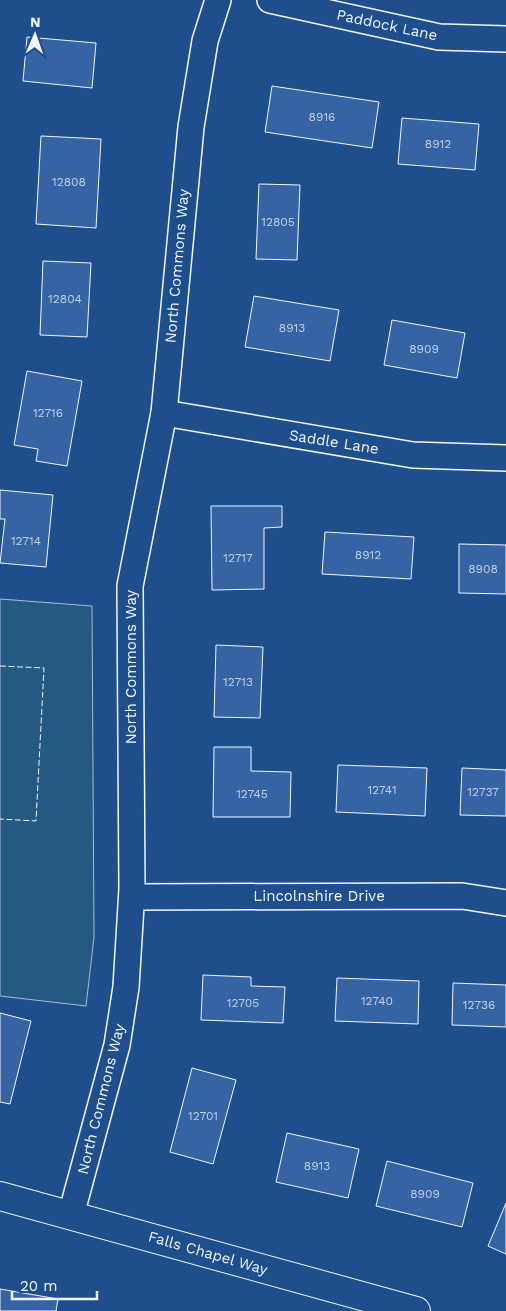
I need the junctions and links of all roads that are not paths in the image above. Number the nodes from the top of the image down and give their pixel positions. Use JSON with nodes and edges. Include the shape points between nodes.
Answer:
{"nodes":[{"id":1,"x":218,"y":0,"type":"edge"},
{"id":2,"x":270,"y":0,"type":"edge"},
{"id":3,"x":506,"y":39,"type":"edge"},
{"id":4,"x":164,"y":413,"type":"junction"},
{"id":5,"x":506,"y":458,"type":"edge"},
{"id":6,"x":132,"y":897,"type":"junction"},
{"id":7,"x":506,"y":903,"type":"edge"},
{"id":8,"x":0,"y":1196,"type":"edge"},
{"id":9,"x":71,"y":1215,"type":"junction"},
{"id":10,"x":416,"y":1311,"type":"edge"}],
"edges":[{"from":1,"to":4,"type":"street","name":"North Commons Way","via":[[205,41],[190,128]]},
{"from":2,"to":3,"type":"street","name":"Paddock Lane","via":[[439,37]]},
{"from":4,"to":5,"type":"street","name":"Saddle Lane","via":[[413,455]]},
{"from":4,"to":6,"type":"street","name":"North Commons Way","via":[[130,586]]},
{"from":6,"to":7,"type":"street","name":"Lincolnshire Drive","via":[[462,896]]},
{"from":6,"to":9,"type":"street","name":"North Commons Way","via":[[126,987],[117,1045]]},
{"from":8,"to":9,"type":"street","name":"Falls Chapel Way"},
{"from":9,"to":10,"type":"street","name":"Falls Chapel Way"}]}
